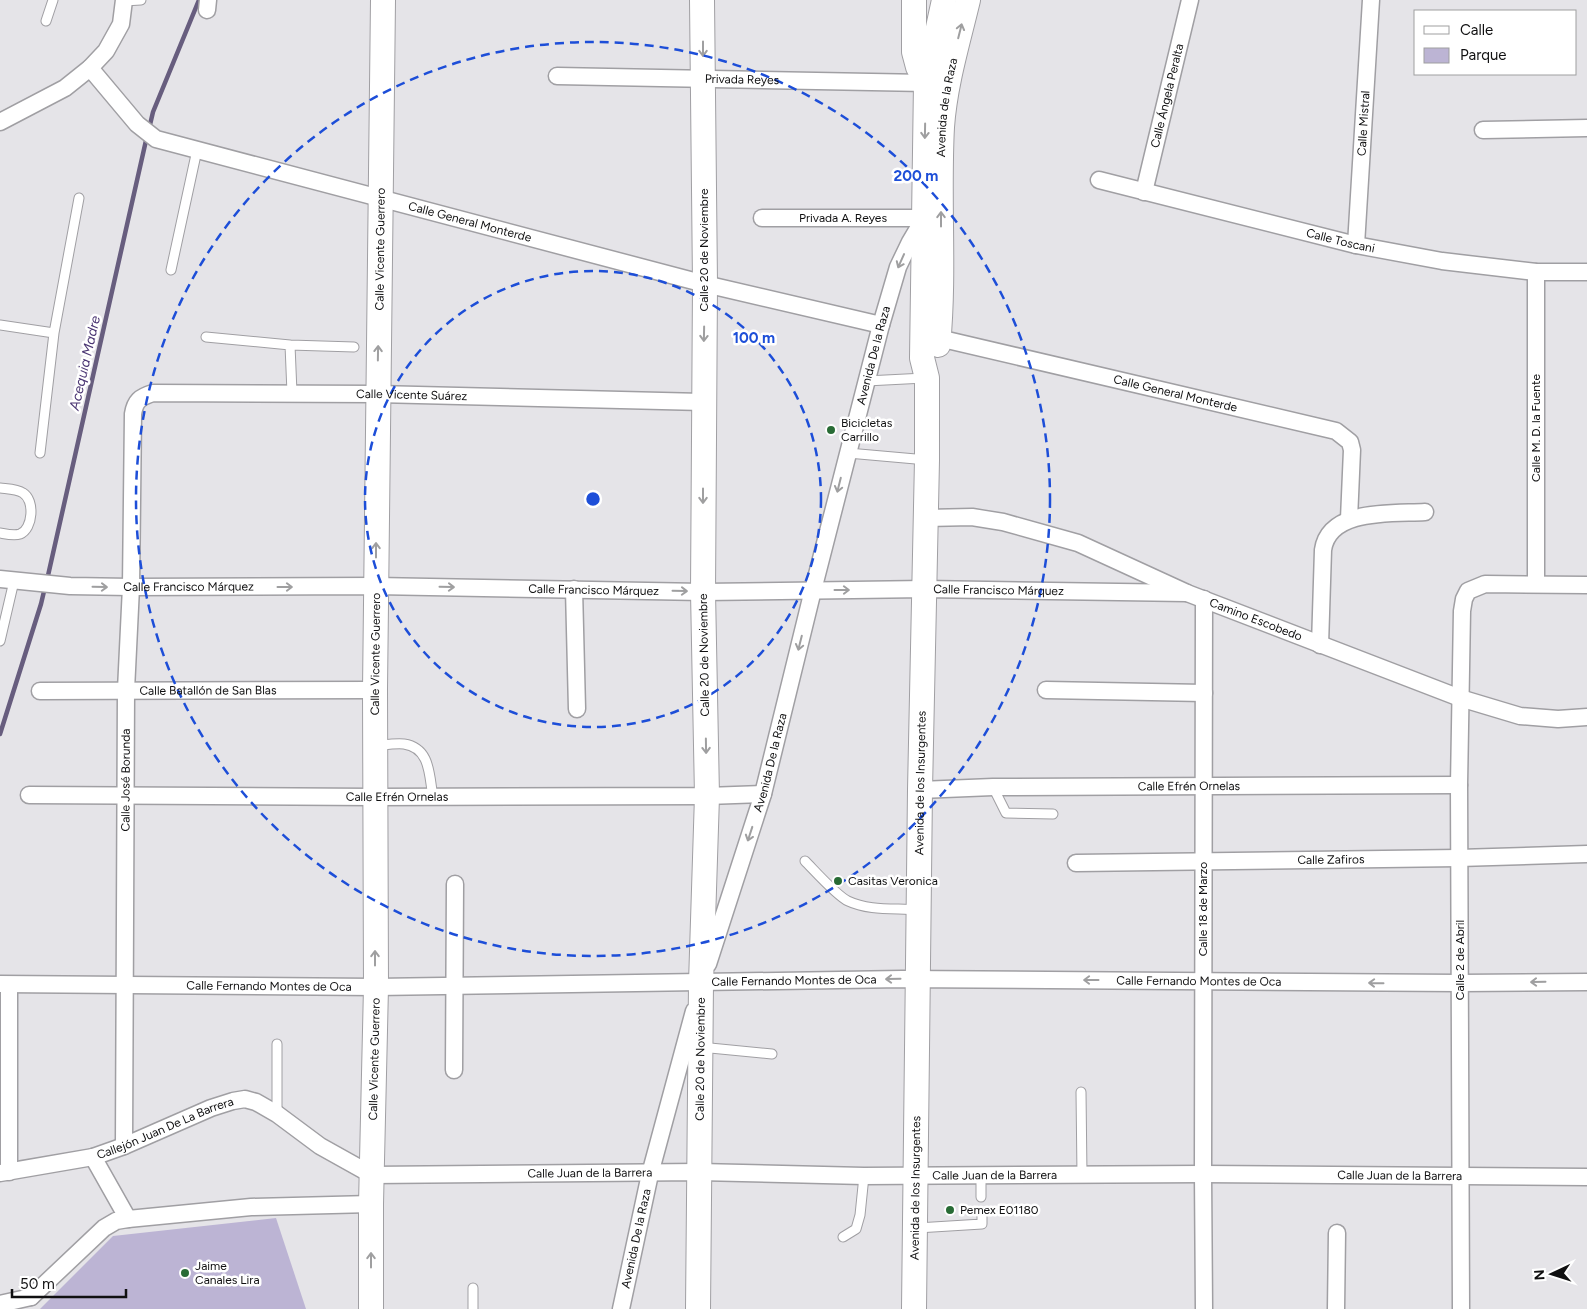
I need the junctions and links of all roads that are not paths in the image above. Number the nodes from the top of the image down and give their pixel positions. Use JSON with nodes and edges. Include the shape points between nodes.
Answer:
{"nodes":[{"id":1,"x":53,"y":0,"type":"edge"},
{"id":2,"x":124,"y":0,"type":"edge"},
{"id":3,"x":141,"y":0,"type":"edge"},
{"id":4,"x":383,"y":0,"type":"edge"},
{"id":5,"x":702,"y":0,"type":"edge"},
{"id":6,"x":914,"y":0,"type":"edge"},
{"id":7,"x":944,"y":0,"type":"edge"},
{"id":8,"x":968,"y":0,"type":"edge"},
{"id":9,"x":1190,"y":0,"type":"edge"},
{"id":10,"x":1371,"y":0,"type":"edge"},
{"id":11,"x":46,"y":21,"type":"dead end"},
{"id":12,"x":90,"y":68,"type":"junction"},
{"id":13,"x":558,"y":76,"type":"dead end"},
{"id":14,"x":703,"y":79,"type":"junction"},
{"id":15,"x":926,"y":83,"type":"junction"},
{"id":16,"x":0,"y":122,"type":"edge"},
{"id":17,"x":1587,"y":128,"type":"edge"},
{"id":18,"x":1483,"y":130,"type":"dead end"},
{"id":19,"x":197,"y":150,"type":"junction"},
{"id":20,"x":1099,"y":180,"type":"dead end"},
{"id":21,"x":1144,"y":192,"type":"junction"},
{"id":22,"x":381,"y":197,"type":"junction"},
{"id":23,"x":79,"y":198,"type":"dead end"},
{"id":24,"x":762,"y":218,"type":"dead end"},
{"id":25,"x":924,"y":218,"type":"junction"},
{"id":26,"x":1356,"y":245,"type":"junction"},
{"id":27,"x":171,"y":270,"type":"dead end"},
{"id":28,"x":1536,"y":272,"type":"junction"},
{"id":29,"x":1587,"y":272,"type":"edge"},
{"id":30,"x":705,"y":284,"type":"junction"},
{"id":31,"x":881,"y":324,"type":"junction"},
{"id":32,"x":0,"y":326,"type":"edge"},
{"id":33,"x":54,"y":333,"type":"junction"},
{"id":34,"x":930,"y":336,"type":"junction"},
{"id":35,"x":206,"y":337,"type":"dead end"},
{"id":36,"x":290,"y":345,"type":"junction"},
{"id":37,"x":354,"y":347,"type":"dead end"},
{"id":38,"x":928,"y":378,"type":"junction"},
{"id":39,"x":866,"y":381,"type":"junction"},
{"id":40,"x":292,"y":393,"type":"junction"},
{"id":41,"x":378,"y":394,"type":"junction"},
{"id":42,"x":703,"y":402,"type":"junction"},
{"id":43,"x":133,"y":414,"type":"joint"},
{"id":44,"x":40,"y":453,"type":"dead end"},
{"id":45,"x":848,"y":454,"type":"junction"},
{"id":46,"x":927,"y":460,"type":"junction"},
{"id":47,"x":0,"y":488,"type":"edge"},
{"id":48,"x":1425,"y":512,"type":"dead end"},
{"id":49,"x":926,"y":518,"type":"junction"},
{"id":50,"x":1349,"y":519,"type":"junction"},
{"id":51,"x":0,"y":534,"type":"edge"},
{"id":52,"x":14,"y":581,"type":"edge"},
{"id":53,"x":1536,"y":584,"type":"junction"},
{"id":54,"x":1587,"y":585,"type":"edge"},
{"id":55,"x":376,"y":586,"type":"junction"},
{"id":56,"x":131,"y":587,"type":"junction"},
{"id":57,"x":574,"y":589,"type":"junction"},
{"id":58,"x":813,"y":590,"type":"junction"},
{"id":59,"x":925,"y":590,"type":"junction"},
{"id":60,"x":703,"y":592,"type":"junction"},
{"id":61,"x":1187,"y":593,"type":"junction"},
{"id":62,"x":1204,"y":600,"type":"junction"},
{"id":63,"x":0,"y":641,"type":"edge"},
{"id":64,"x":1320,"y":645,"type":"junction"},
{"id":65,"x":126,"y":690,"type":"junction"},
{"id":66,"x":374,"y":690,"type":"junction"},
{"id":67,"x":1046,"y":690,"type":"dead end"},
{"id":68,"x":40,"y":691,"type":"dead end"},
{"id":69,"x":1204,"y":693,"type":"junction"},
{"id":70,"x":1460,"y":698,"type":"junction"},
{"id":71,"x":577,"y":709,"type":"dead end"},
{"id":72,"x":1587,"y":717,"type":"edge"},
{"id":73,"x":374,"y":746,"type":"junction"},
{"id":74,"x":1459,"y":785,"type":"junction"},
{"id":75,"x":993,"y":788,"type":"junction"},
{"id":76,"x":1204,"y":788,"type":"junction"},
{"id":77,"x":920,"y":790,"type":"junction"},
{"id":78,"x":764,"y":794,"type":"junction"},
{"id":79,"x":29,"y":795,"type":"dead end"},
{"id":80,"x":125,"y":796,"type":"junction"},
{"id":81,"x":706,"y":796,"type":"junction"},
{"id":82,"x":374,"y":797,"type":"junction"},
{"id":83,"x":432,"y":797,"type":"junction"},
{"id":84,"x":1053,"y":814,"type":"dead end"},
{"id":85,"x":1587,"y":854,"type":"edge"},
{"id":86,"x":1459,"y":858,"type":"junction"},
{"id":87,"x":805,"y":861,"type":"dead end"},
{"id":88,"x":1203,"y":862,"type":"junction"},
{"id":89,"x":1076,"y":863,"type":"dead end"},
{"id":90,"x":455,"y":884,"type":"dead end"},
{"id":91,"x":918,"y":910,"type":"junction"},
{"id":92,"x":918,"y":980,"type":"junction"},
{"id":93,"x":1203,"y":981,"type":"junction"},
{"id":94,"x":1587,"y":982,"type":"edge"},
{"id":95,"x":701,"y":983,"type":"junction"},
{"id":96,"x":1460,"y":983,"type":"junction"},
{"id":97,"x":4,"y":985,"type":"edge"},
{"id":98,"x":124,"y":985,"type":"junction"},
{"id":99,"x":454,"y":985,"type":"junction"},
{"id":100,"x":376,"y":987,"type":"junction"},
{"id":101,"x":277,"y":1044,"type":"dead end"},
{"id":102,"x":693,"y":1046,"type":"junction"},
{"id":103,"x":772,"y":1054,"type":"dead end"},
{"id":104,"x":454,"y":1070,"type":"dead end"},
{"id":105,"x":1081,"y":1092,"type":"dead end"},
{"id":106,"x":276,"y":1114,"type":"junction"},
{"id":107,"x":124,"y":1146,"type":"junction"},
{"id":108,"x":92,"y":1157,"type":"junction"},
{"id":109,"x":5,"y":1172,"type":"edge"},
{"id":110,"x":699,"y":1172,"type":"junction"},
{"id":111,"x":650,"y":1174,"type":"junction"},
{"id":112,"x":1203,"y":1174,"type":"junction"},
{"id":113,"x":372,"y":1175,"type":"junction"},
{"id":114,"x":914,"y":1175,"type":"junction"},
{"id":115,"x":1082,"y":1175,"type":"junction"},
{"id":116,"x":864,"y":1176,"type":"junction"},
{"id":117,"x":981,"y":1176,"type":"junction"},
{"id":118,"x":1460,"y":1176,"type":"junction"},
{"id":119,"x":1587,"y":1177,"type":"edge"},
{"id":120,"x":982,"y":1197,"type":"dead end"},
{"id":121,"x":371,"y":1204,"type":"junction"},
{"id":122,"x":982,"y":1214,"type":"dead end"},
{"id":123,"x":128,"y":1219,"type":"junction"},
{"id":124,"x":914,"y":1228,"type":"junction"},
{"id":125,"x":1337,"y":1232,"type":"dead end"},
{"id":126,"x":843,"y":1237,"type":"dead end"},
{"id":127,"x":473,"y":1288,"type":"dead end"},
{"id":128,"x":30,"y":1303,"type":"edge"},
{"id":129,"x":0,"y":1304,"type":"edge"},
{"id":130,"x":371,"y":1309,"type":"edge"},
{"id":131,"x":473,"y":1309,"type":"edge"},
{"id":132,"x":620,"y":1309,"type":"edge"},
{"id":133,"x":698,"y":1309,"type":"edge"},
{"id":134,"x":914,"y":1309,"type":"edge"},
{"id":135,"x":1204,"y":1309,"type":"edge"},
{"id":136,"x":1336,"y":1309,"type":"edge"},
{"id":137,"x":1461,"y":1309,"type":"edge"}],
"edges":[{"from":1,"to":11,"type":"lane"},
{"from":2,"to":3,"type":"lane"},
{"from":2,"to":12,"type":"street","via":[[121,24],[106,50]]},
{"from":4,"to":22,"type":"main road","name":"Calle Vicente Guerrero"},
{"from":5,"to":14,"type":"main road","name":"Calle 20 de Noviembre","one_way":true},
{"from":6,"to":15,"type":"main road","via":[[914,52]]},
{"from":7,"to":15,"type":"main road","name":"Avenida de la Raza"},
{"from":34,"to":8,"type":"main road","name":"Avenida de la Raza","one_way":true,"via":[[942,126],[951,68]]},
{"from":9,"to":21,"type":"street","name":"Calle Ángela Peralta"},
{"from":10,"to":26,"type":"street","name":"Calle Mistral"},
{"from":12,"to":16,"type":"street","via":[[64,88]]},
{"from":12,"to":19,"type":"street","name":"Calle General Monterde","via":[[137,124],[156,138]]},
{"from":13,"to":14,"type":"street","name":"Privada Reyes"},
{"from":14,"to":15,"type":"street","name":"Privada Reyes"},
{"from":14,"to":30,"type":"main road","name":"Calle 20 de Noviembre"},
{"from":15,"to":25,"type":"main road","name":"Avenida de la Raza","one_way":true},
{"from":17,"to":18,"type":"street"},
{"from":19,"to":22,"type":"street","name":"Calle General Monterde"},
{"from":19,"to":27,"type":"lane"},
{"from":20,"to":21,"type":"street","name":"Calle Toscani"},
{"from":21,"to":26,"type":"street","name":"Calle Toscani"},
{"from":22,"to":30,"type":"street","name":"Calle General Monterde"},
{"from":41,"to":22,"type":"main road","name":"Calle Vicente Guerrero","one_way":true},
{"from":23,"to":33,"type":"lane"},
{"from":24,"to":25,"type":"street","name":"Privada A. Reyes"},
{"from":25,"to":31,"type":"street","name":"Avenida De la Raza","one_way":true,"via":[[898,267]]},
{"from":25,"to":34,"type":"main road","name":"Avenida de la Raza"},
{"from":26,"to":28,"type":"street","name":"Calle Toscani","via":[[1442,261]]},
{"from":28,"to":29,"type":"street","name":"Calle Toscani"},
{"from":28,"to":53,"type":"street","name":"Calle M. D. la Fuente"},
{"from":30,"to":31,"type":"street","name":"Calle General Monterde"},
{"from":30,"to":42,"type":"main road","name":"Calle 20 de Noviembre","one_way":true},
{"from":31,"to":39,"type":"street","name":"Avenida De la Raza"},
{"from":32,"to":33,"type":"lane"},
{"from":33,"to":44,"type":"lane"},
{"from":34,"to":38,"type":"main road","name":"Avenida de los Insurgentes","via":[[936,355]]},
{"from":34,"to":50,"type":"street","name":"Calle General Monterde","via":[[1336,431],[1350,442],[1352,450]]},
{"from":35,"to":36,"type":"lane"},
{"from":36,"to":37,"type":"lane"},
{"from":36,"to":40,"type":"lane"},
{"from":38,"to":39,"type":"lane"},
{"from":38,"to":46,"type":"main road","name":"Avenida de los Insurgentes"},
{"from":39,"to":45,"type":"street","name":"Avenida De la Raza"},
{"from":40,"to":41,"type":"street","name":"Calle Vicente Suárez"},
{"from":40,"to":43,"type":"street","name":"Calle Vicente Suárez","via":[[153,393],[138,400]]},
{"from":41,"to":42,"type":"street","name":"Calle Vicente Suárez"},
{"from":55,"to":41,"type":"main road","name":"Calle Vicente Guerrero","one_way":true},
{"from":42,"to":60,"type":"main road","name":"Calle 20 de Noviembre","one_way":true},
{"from":43,"to":56,"type":"street","name":"Calle José Borunda"},
{"from":45,"to":46,"type":"lane"},
{"from":45,"to":58,"type":"street","name":"Avenida De la Raza","one_way":true},
{"from":46,"to":49,"type":"main road","name":"Avenida de los Insurgentes"},
{"from":47,"to":51,"type":"lane","via":[[25,494],[31,507],[26,530],[21,534]]},
{"from":48,"to":50,"type":"street","via":[[1373,514]]},
{"from":49,"to":59,"type":"main road","name":"Avenida de los Insurgentes"},
{"from":49,"to":61,"type":"street","name":"Camino Escobedo","via":[[1003,522],[1078,543]]},
{"from":50,"to":64,"type":"street","via":[[1334,528],[1324,541]]},
{"from":52,"to":56,"type":"street","name":"Calle Francisco Márquez","one_way":true},
{"from":52,"to":63,"type":"lane"},
{"from":53,"to":54,"type":"street"},
{"from":53,"to":70,"type":"street","name":"Calle 2 de Abril","via":[[1485,584],[1468,591],[1462,611]]},
{"from":56,"to":55,"type":"street","name":"Calle Francisco Márquez","one_way":true},
{"from":55,"to":57,"type":"street","name":"Calle Francisco Márquez","one_way":true},
{"from":55,"to":66,"type":"main road","name":"Calle Vicente Guerrero"},
{"from":56,"to":65,"type":"street","name":"Calle José Borunda"},
{"from":57,"to":60,"type":"street","name":"Calle Francisco Márquez","one_way":true},
{"from":57,"to":71,"type":"street"},
{"from":58,"to":59,"type":"street","name":"Calle Francisco Márquez","one_way":true},
{"from":58,"to":60,"type":"street","name":"Calle Francisco Márquez"},
{"from":58,"to":78,"type":"street","name":"Avenida De la Raza","one_way":true},
{"from":59,"to":61,"type":"street","name":"Calle Francisco Márquez"},
{"from":59,"to":77,"type":"main road","name":"Avenida de los Insurgentes"},
{"from":60,"to":81,"type":"main road","name":"Calle 20 de Noviembre","one_way":true},
{"from":61,"to":62,"type":"street","name":"Camino Escobedo"},
{"from":62,"to":64,"type":"street","name":"Camino Escobedo"},
{"from":62,"to":69,"type":"street","name":"Calle 18 de Marzo"},
{"from":64,"to":70,"type":"street","name":"Camino Escobedo"},
{"from":65,"to":66,"type":"street","name":"Calle Batallón de San Blas"},
{"from":65,"to":68,"type":"street","name":"Calle Batallón de San Blas"},
{"from":65,"to":80,"type":"street","name":"Calle José Borunda"},
{"from":66,"to":73,"type":"main road","name":"Calle Vicente Guerrero"},
{"from":67,"to":69,"type":"street"},
{"from":69,"to":76,"type":"street","name":"Calle 18 de Marzo"},
{"from":70,"to":72,"type":"street","name":"Camino Escobedo","via":[[1520,716]]},
{"from":70,"to":74,"type":"street","name":"Calle 2 de Abril"},
{"from":73,"to":82,"type":"main road","name":"Calle Vicente Guerrero"},
{"from":73,"to":83,"type":"lane","via":[[404,744],[420,750],[427,762]]},
{"from":74,"to":76,"type":"street","name":"Calle Efrén Ornelas"},
{"from":74,"to":86,"type":"street","name":"Calle 2 de Abril"},
{"from":75,"to":76,"type":"street","name":"Calle Efrén Ornelas"},
{"from":75,"to":77,"type":"street","name":"Calle Efrén Ornelas"},
{"from":75,"to":84,"type":"lane","via":[[1006,813]]},
{"from":76,"to":88,"type":"street","name":"Calle 18 de Marzo"},
{"from":77,"to":91,"type":"main road","name":"Avenida de los Insurgentes"},
{"from":78,"to":81,"type":"street","name":"Calle Efrén Ornelas"},
{"from":78,"to":95,"type":"street","name":"Avenida De la Raza","one_way":true},
{"from":79,"to":80,"type":"street","name":"Calle Efrén Ornelas"},
{"from":80,"to":82,"type":"street","name":"Calle Efrén Ornelas"},
{"from":80,"to":98,"type":"street","name":"Calle José Borunda"},
{"from":81,"to":83,"type":"street","name":"Calle Efrén Ornelas"},
{"from":81,"to":95,"type":"main road","name":"Calle 20 de Noviembre"},
{"from":82,"to":83,"type":"street","name":"Calle Efrén Ornelas"},
{"from":100,"to":82,"type":"main road","name":"Calle Vicente Guerrero","one_way":true},
{"from":85,"to":86,"type":"street","name":"Calle Zafiros"},
{"from":86,"to":88,"type":"street","name":"Calle Zafiros"},
{"from":86,"to":96,"type":"street","name":"Calle 2 de Abril"},
{"from":87,"to":91,"type":"lane","via":[[847,901],[871,907]]},
{"from":88,"to":89,"type":"street","name":"Calle Zafiros"},
{"from":88,"to":93,"type":"street","name":"Calle 18 de Marzo"},
{"from":90,"to":99,"type":"street"},
{"from":91,"to":92,"type":"main road","name":"Avenida de los Insurgentes"},
{"from":93,"to":92,"type":"street","name":"Calle Fernando Montes de Oca","one_way":true},
{"from":92,"to":95,"type":"street","name":"Calle Fernando Montes de Oca","one_way":true},
{"from":92,"to":114,"type":"main road","name":"Avenida de los Insurgentes"},
{"from":96,"to":93,"type":"street","name":"Calle Fernando Montes de Oca","one_way":true},
{"from":93,"to":112,"type":"street","name":"Calle 18 de Marzo"},
{"from":94,"to":96,"type":"street","name":"Calle Fernando Montes de Oca","one_way":true},
{"from":95,"to":99,"type":"street","name":"Calle Fernando Montes de Oca"},
{"from":95,"to":102,"type":"main road","name":"Calle 20 de Noviembre"},
{"from":96,"to":118,"type":"street","name":"Calle 2 de Abril"},
{"from":97,"to":98,"type":"street","name":"Calle Fernando Montes de Oca"},
{"from":97,"to":109,"type":"street"},
{"from":98,"to":100,"type":"street","name":"Calle Fernando Montes de Oca"},
{"from":98,"to":107,"type":"street","name":"Calle José Borunda"},
{"from":99,"to":100,"type":"street","name":"Calle Fernando Montes de Oca"},
{"from":99,"to":104,"type":"street"},
{"from":100,"to":113,"type":"main road","name":"Calle Vicente Guerrero"},
{"from":101,"to":106,"type":"lane"},
{"from":102,"to":103,"type":"lane"},
{"from":102,"to":110,"type":"main road","name":"Calle 20 de Noviembre"},
{"from":102,"to":111,"type":"street","name":"Avenida De la Raza"},
{"from":105,"to":115,"type":"lane"},
{"from":106,"to":107,"type":"street","name":"Callejón Juan De La Barrera","via":[[256,1102],[245,1099],[233,1101]]},
{"from":106,"to":113,"type":"street","name":"Callejón Juan De La Barrera","via":[[320,1146]]},
{"from":107,"to":108,"type":"street","name":"Callejón Juan De La Barrera"},
{"from":108,"to":109,"type":"street","name":"Callejón Juan De La Barrera"},
{"from":108,"to":123,"type":"street"},
{"from":110,"to":111,"type":"street","name":"Calle Juan de la Barrera"},
{"from":110,"to":116,"type":"street","name":"Calle Juan de la Barrera"},
{"from":110,"to":133,"type":"main road","name":"Calle 20 de Noviembre"},
{"from":111,"to":113,"type":"street","name":"Calle Juan de la Barrera"},
{"from":111,"to":132,"type":"street","name":"Avenida De la Raza"},
{"from":112,"to":115,"type":"street","name":"Calle Juan de la Barrera"},
{"from":112,"to":118,"type":"street","name":"Calle Juan de la Barrera"},
{"from":112,"to":135,"type":"street","name":"Calle 18 de Marzo"},
{"from":113,"to":121,"type":"main road","name":"Calle Vicente Guerrero"},
{"from":114,"to":116,"type":"street","name":"Calle Juan de la Barrera"},
{"from":114,"to":117,"type":"street","name":"Calle Juan de la Barrera"},
{"from":114,"to":124,"type":"main road","name":"Avenida de los Insurgentes"},
{"from":115,"to":117,"type":"street","name":"Calle Juan de la Barrera"},
{"from":116,"to":126,"type":"lane","via":[[856,1229]]},
{"from":117,"to":120,"type":"lane"},
{"from":118,"to":119,"type":"street","name":"Calle Juan de la Barrera"},
{"from":118,"to":137,"type":"street","name":"Calle 2 de Abril"},
{"from":121,"to":123,"type":"street","via":[[250,1206]]},
{"from":130,"to":121,"type":"main road","name":"Calle Vicente Guerrero","one_way":true},
{"from":122,"to":124,"type":"lane","via":[[982,1224]]},
{"from":123,"to":128,"type":"street","via":[[104,1228]]},
{"from":124,"to":134,"type":"main road","name":"Avenida de los Insurgentes"},
{"from":125,"to":136,"type":"street"},
{"from":127,"to":131,"type":"lane"},
{"from":128,"to":129,"type":"street"}]}
